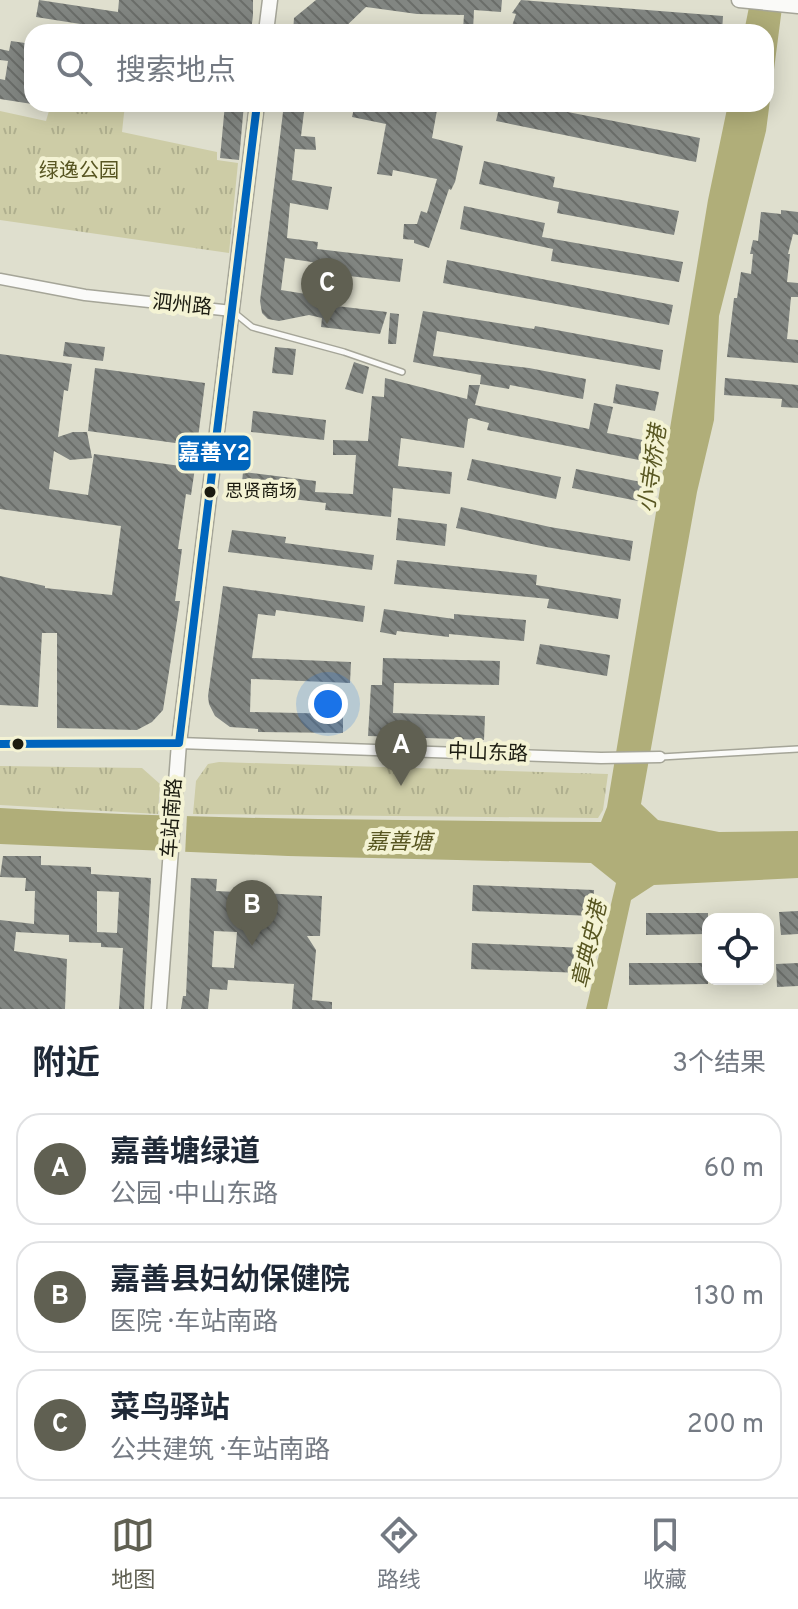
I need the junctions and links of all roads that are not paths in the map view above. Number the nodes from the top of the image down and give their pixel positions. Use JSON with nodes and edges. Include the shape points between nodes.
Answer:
{"nodes":[{"id":1,"x":270,"y":0,"type":"edge"},
{"id":2,"x":739,"y":0,"type":"edge"},
{"id":3,"x":798,"y":6,"type":"edge"},
{"id":4,"x":267,"y":24,"type":"edge"},
{"id":5,"x":256,"y":112,"type":"edge"},
{"id":6,"x":0,"y":279,"type":"edge"},
{"id":7,"x":232,"y":311,"type":"junction"},
{"id":8,"x":402,"y":372,"type":"dead end"},
{"id":9,"x":179,"y":743,"type":"junction"},
{"id":10,"x":0,"y":744,"type":"edge"},
{"id":11,"x":798,"y":749,"type":"edge"},
{"id":12,"x":660,"y":757,"type":"joint"},
{"id":13,"x":159,"y":1009,"type":"edge"}],
"edges":[{"from":1,"to":4,"type":"street"},
{"from":2,"to":3,"type":"street"},
{"from":5,"to":7,"type":"street","name":"车站南路"},
{"from":6,"to":7,"type":"street","name":"泗州路","via":[[85,295]]},
{"from":7,"to":8,"type":"lane","name":"泗州路","via":[[252,327]]},
{"from":7,"to":9,"type":"street","name":"车站南路"},
{"from":9,"to":10,"type":"street","name":"中山东路"},
{"from":9,"to":12,"type":"street","name":"中山东路"},
{"from":9,"to":13,"type":"street","name":"车站南路"},
{"from":11,"to":12,"type":"lane","name":"中山东路"}]}
